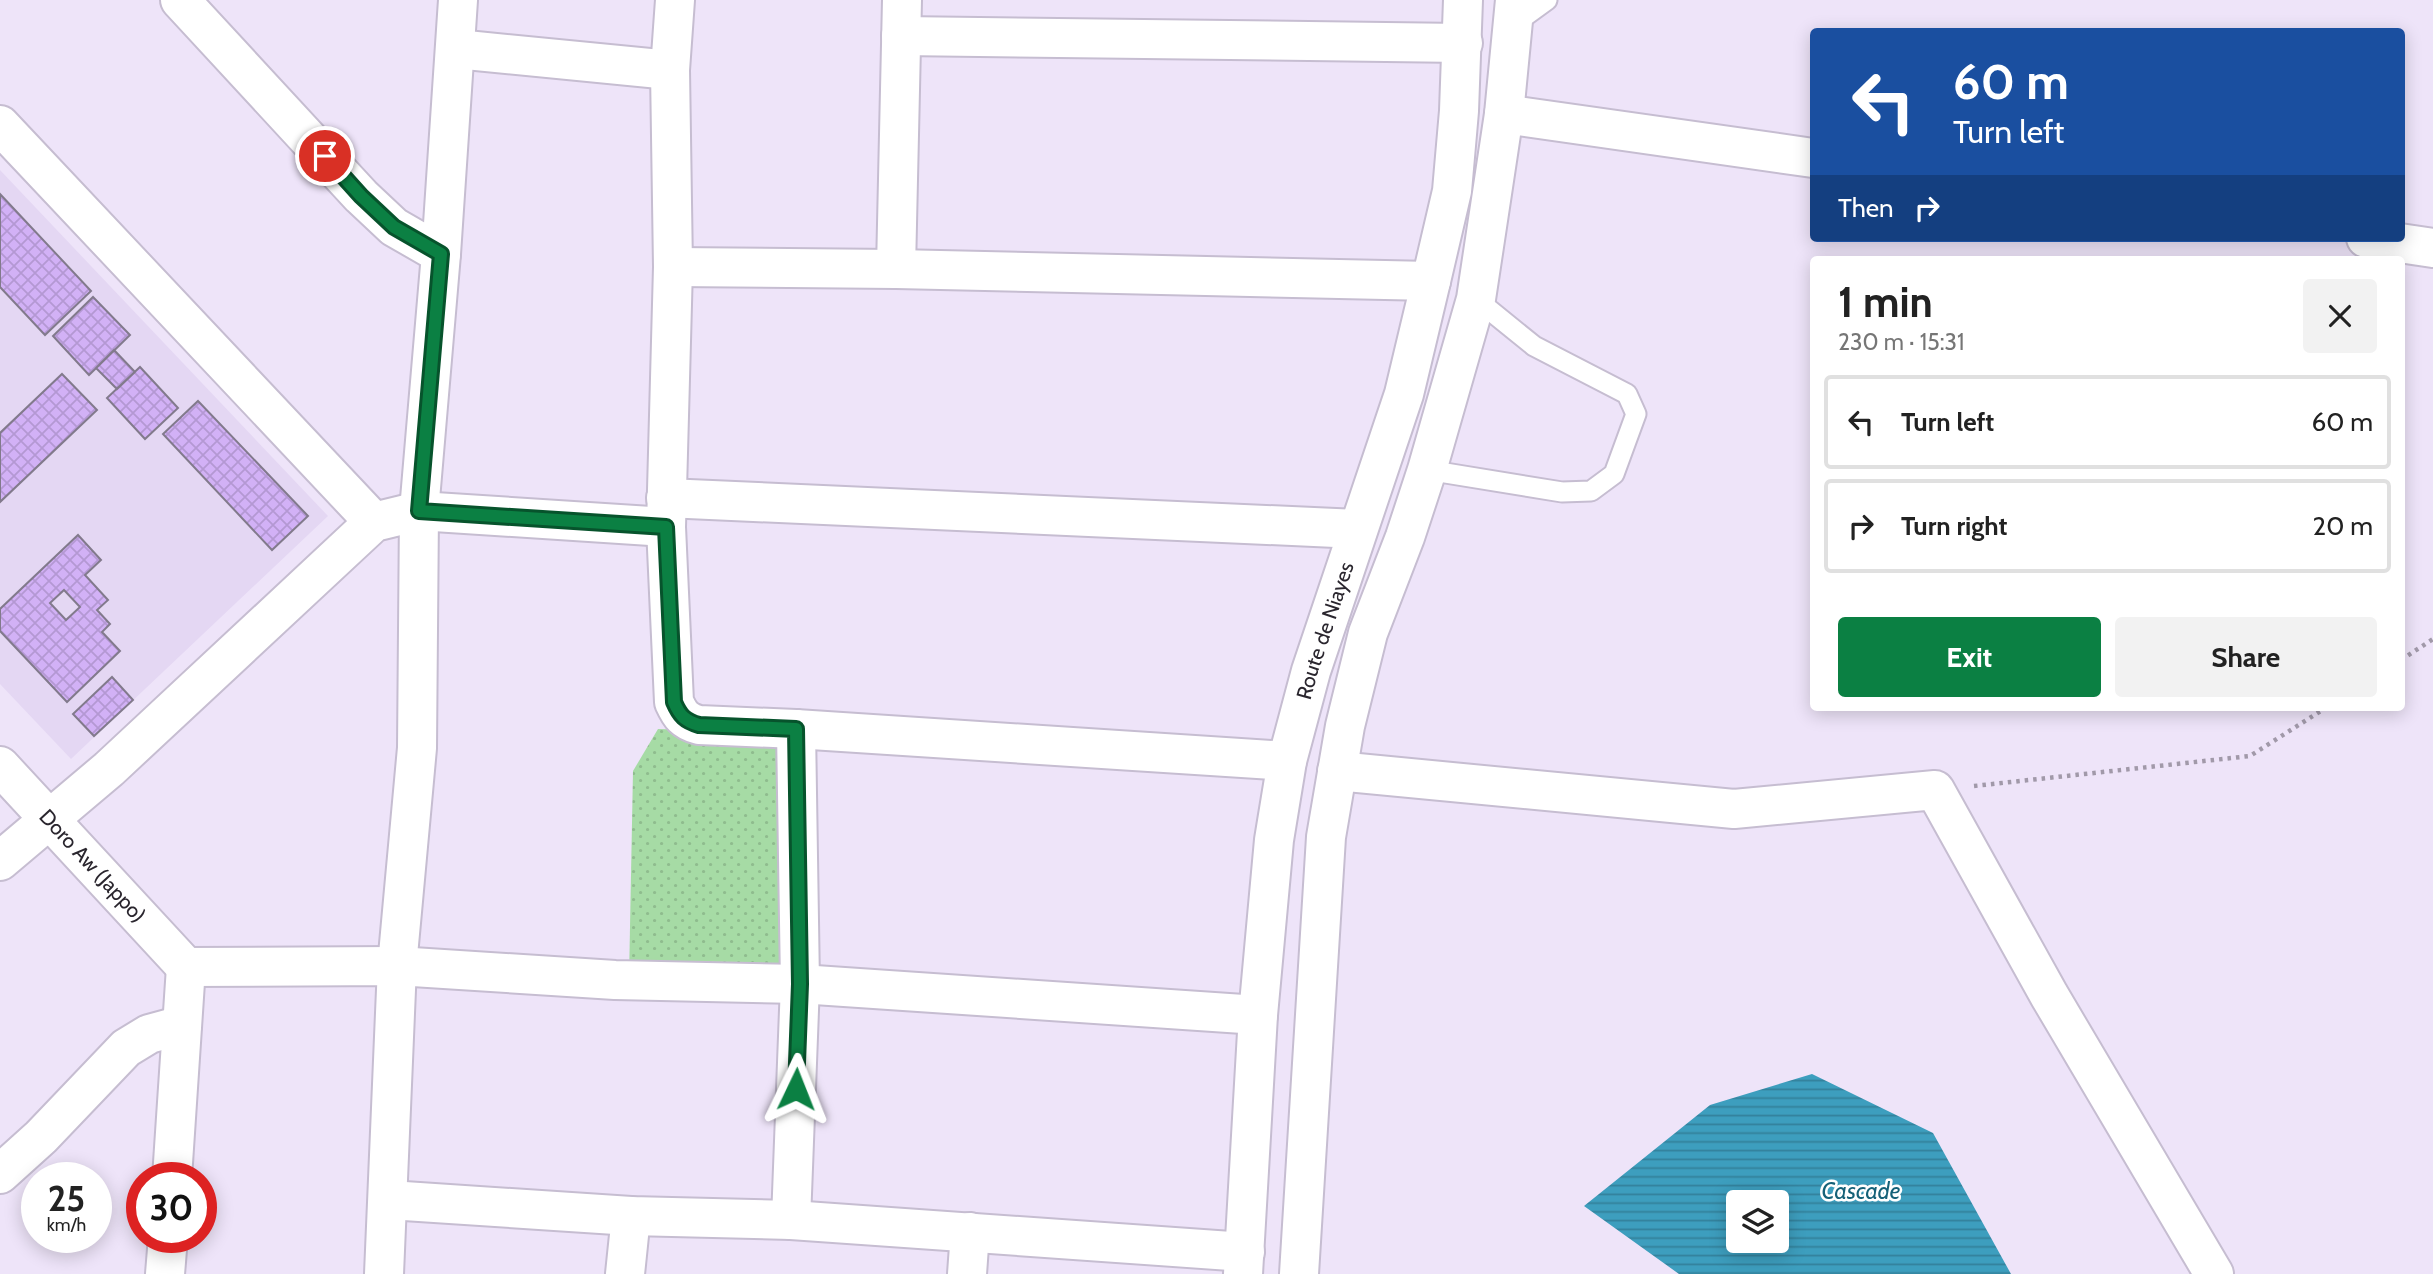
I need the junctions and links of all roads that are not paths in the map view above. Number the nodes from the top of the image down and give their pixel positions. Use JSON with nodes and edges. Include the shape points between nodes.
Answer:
{"nodes":[{"id":1,"x":180,"y":0,"type":"edge"},
{"id":2,"x":458,"y":0,"type":"edge"},
{"id":3,"x":675,"y":0,"type":"edge"},
{"id":4,"x":1463,"y":0,"type":"edge"},
{"id":5,"x":1547,"y":0,"type":"edge"},
{"id":6,"x":1514,"y":12,"type":"edge"},
{"id":7,"x":902,"y":18,"type":"edge"},
{"id":8,"x":1463,"y":43,"type":"junction"},
{"id":9,"x":456,"y":49,"type":"junction"},
{"id":10,"x":670,"y":69,"type":"junction"},
{"id":11,"x":1504,"y":114,"type":"junction"},
{"id":12,"x":0,"y":125,"type":"edge"},
{"id":13,"x":1810,"y":158,"type":"edge"},
{"id":14,"x":2393,"y":242,"type":"edge"},
{"id":15,"x":2433,"y":248,"type":"edge"},
{"id":16,"x":441,"y":254,"type":"junction"},
{"id":17,"x":673,"y":267,"type":"junction"},
{"id":18,"x":896,"y":269,"type":"junction"},
{"id":19,"x":1432,"y":281,"type":"junction"},
{"id":20,"x":1476,"y":299,"type":"junction"},
{"id":21,"x":1427,"y":470,"type":"junction"},
{"id":22,"x":419,"y":511,"type":"junction"},
{"id":23,"x":666,"y":513,"type":"junction"},
{"id":24,"x":374,"y":522,"type":"junction"},
{"id":25,"x":1358,"y":529,"type":"junction"},
{"id":26,"x":796,"y":729,"type":"junction"},
{"id":27,"x":1287,"y":761,"type":"junction"},
{"id":28,"x":0,"y":766,"type":"edge"},
{"id":29,"x":1337,"y":771,"type":"junction"},
{"id":30,"x":49,"y":818,"type":"junction"},
{"id":31,"x":0,"y":861,"type":"edge"},
{"id":32,"x":397,"y":966,"type":"junction"},
{"id":33,"x":186,"y":967,"type":"junction"},
{"id":34,"x":800,"y":984,"type":"junction"},
{"id":35,"x":1258,"y":1015,"type":"junction"},
{"id":36,"x":181,"y":1025,"type":"junction"},
{"id":37,"x":173,"y":1162,"type":"edge"},
{"id":38,"x":0,"y":1174,"type":"edge"},
{"id":39,"x":389,"y":1200,"type":"junction"},
{"id":40,"x":631,"y":1216,"type":"junction"},
{"id":41,"x":791,"y":1220,"type":"junction"},
{"id":42,"x":970,"y":1232,"type":"junction"},
{"id":43,"x":167,"y":1253,"type":"edge"},
{"id":44,"x":1244,"y":1263,"type":"edge"},
{"id":45,"x":165,"y":1274,"type":"edge"},
{"id":46,"x":384,"y":1274,"type":"edge"},
{"id":47,"x":625,"y":1274,"type":"edge"},
{"id":48,"x":967,"y":1274,"type":"edge"},
{"id":49,"x":1298,"y":1274,"type":"edge"},
{"id":50,"x":2214,"y":1274,"type":"edge"}],
"edges":[{"from":1,"to":16,"type":"street","via":[[361,196],[394,227]]},
{"from":2,"to":9,"type":"street"},
{"from":3,"to":10,"type":"street"},
{"from":4,"to":8,"type":"street","name":"Route de Niayes"},
{"from":5,"to":6,"type":"lane"},
{"from":6,"to":11,"type":"street","name":"Route de Niayes"},
{"from":7,"to":8,"type":"street"},
{"from":7,"to":18,"type":"street"},
{"from":8,"to":19,"type":"street","name":"Route de Niayes","via":[[1452,191]]},
{"from":9,"to":10,"type":"street"},
{"from":9,"to":16,"type":"street"},
{"from":10,"to":17,"type":"street"},
{"from":11,"to":13,"type":"street"},
{"from":11,"to":20,"type":"street","name":"Route de Niayes"},
{"from":12,"to":24,"type":"street"},
{"from":14,"to":15,"type":"street"},
{"from":16,"to":22,"type":"street"},
{"from":17,"to":18,"type":"street"},
{"from":17,"to":23,"type":"street"},
{"from":18,"to":19,"type":"street"},
{"from":19,"to":25,"type":"street","name":"Route de Niayes","via":[[1404,394]]},
{"from":20,"to":21,"type":"street","name":"Route de Niayes"},
{"from":20,"to":21,"type":"lane","via":[[1534,346],[1627,394],[1636,414],[1614,474],[1591,491],[1563,492]]},
{"from":21,"to":29,"type":"street","name":"Route de Niayes","via":[[1368,633]]},
{"from":22,"to":23,"type":"street"},
{"from":22,"to":24,"type":"street"},
{"from":22,"to":32,"type":"street","via":[[417,748]]},
{"from":23,"to":25,"type":"street"},
{"from":23,"to":26,"type":"street","via":[[674,702],[680,715],[699,725]]},
{"from":24,"to":30,"type":"street","via":[[109,769]]},
{"from":25,"to":27,"type":"street","name":"Route de Niayes"},
{"from":26,"to":27,"type":"street"},
{"from":26,"to":34,"type":"street"},
{"from":27,"to":35,"type":"street","name":"Route de Niayes","via":[[1273,852]]},
{"from":28,"to":30,"type":"street","name":"Doro Aw (Jappo)"},
{"from":29,"to":49,"type":"street","name":"Route de Niayes","via":[[1326,837]]},
{"from":29,"to":50,"type":"street","via":[[1734,809],[1935,790],[2049,995]]},
{"from":30,"to":31,"type":"street"},
{"from":30,"to":33,"type":"street","name":"Doro Aw (Jappo)"},
{"from":32,"to":33,"type":"street"},
{"from":32,"to":34,"type":"street","via":[[615,980]]},
{"from":32,"to":39,"type":"street"},
{"from":33,"to":36,"type":"street"},
{"from":34,"to":35,"type":"street"},
{"from":34,"to":41,"type":"street"},
{"from":35,"to":44,"type":"street","name":"Route de Niayes"},
{"from":36,"to":37,"type":"street"},
{"from":36,"to":38,"type":"street","via":[[149,1034],[126,1048]]},
{"from":39,"to":40,"type":"street"},
{"from":39,"to":46,"type":"street"},
{"from":40,"to":41,"type":"street"},
{"from":40,"to":47,"type":"street"},
{"from":41,"to":42,"type":"street"},
{"from":42,"to":44,"type":"street"},
{"from":42,"to":48,"type":"street"},
{"from":43,"to":45,"type":"street"}]}
